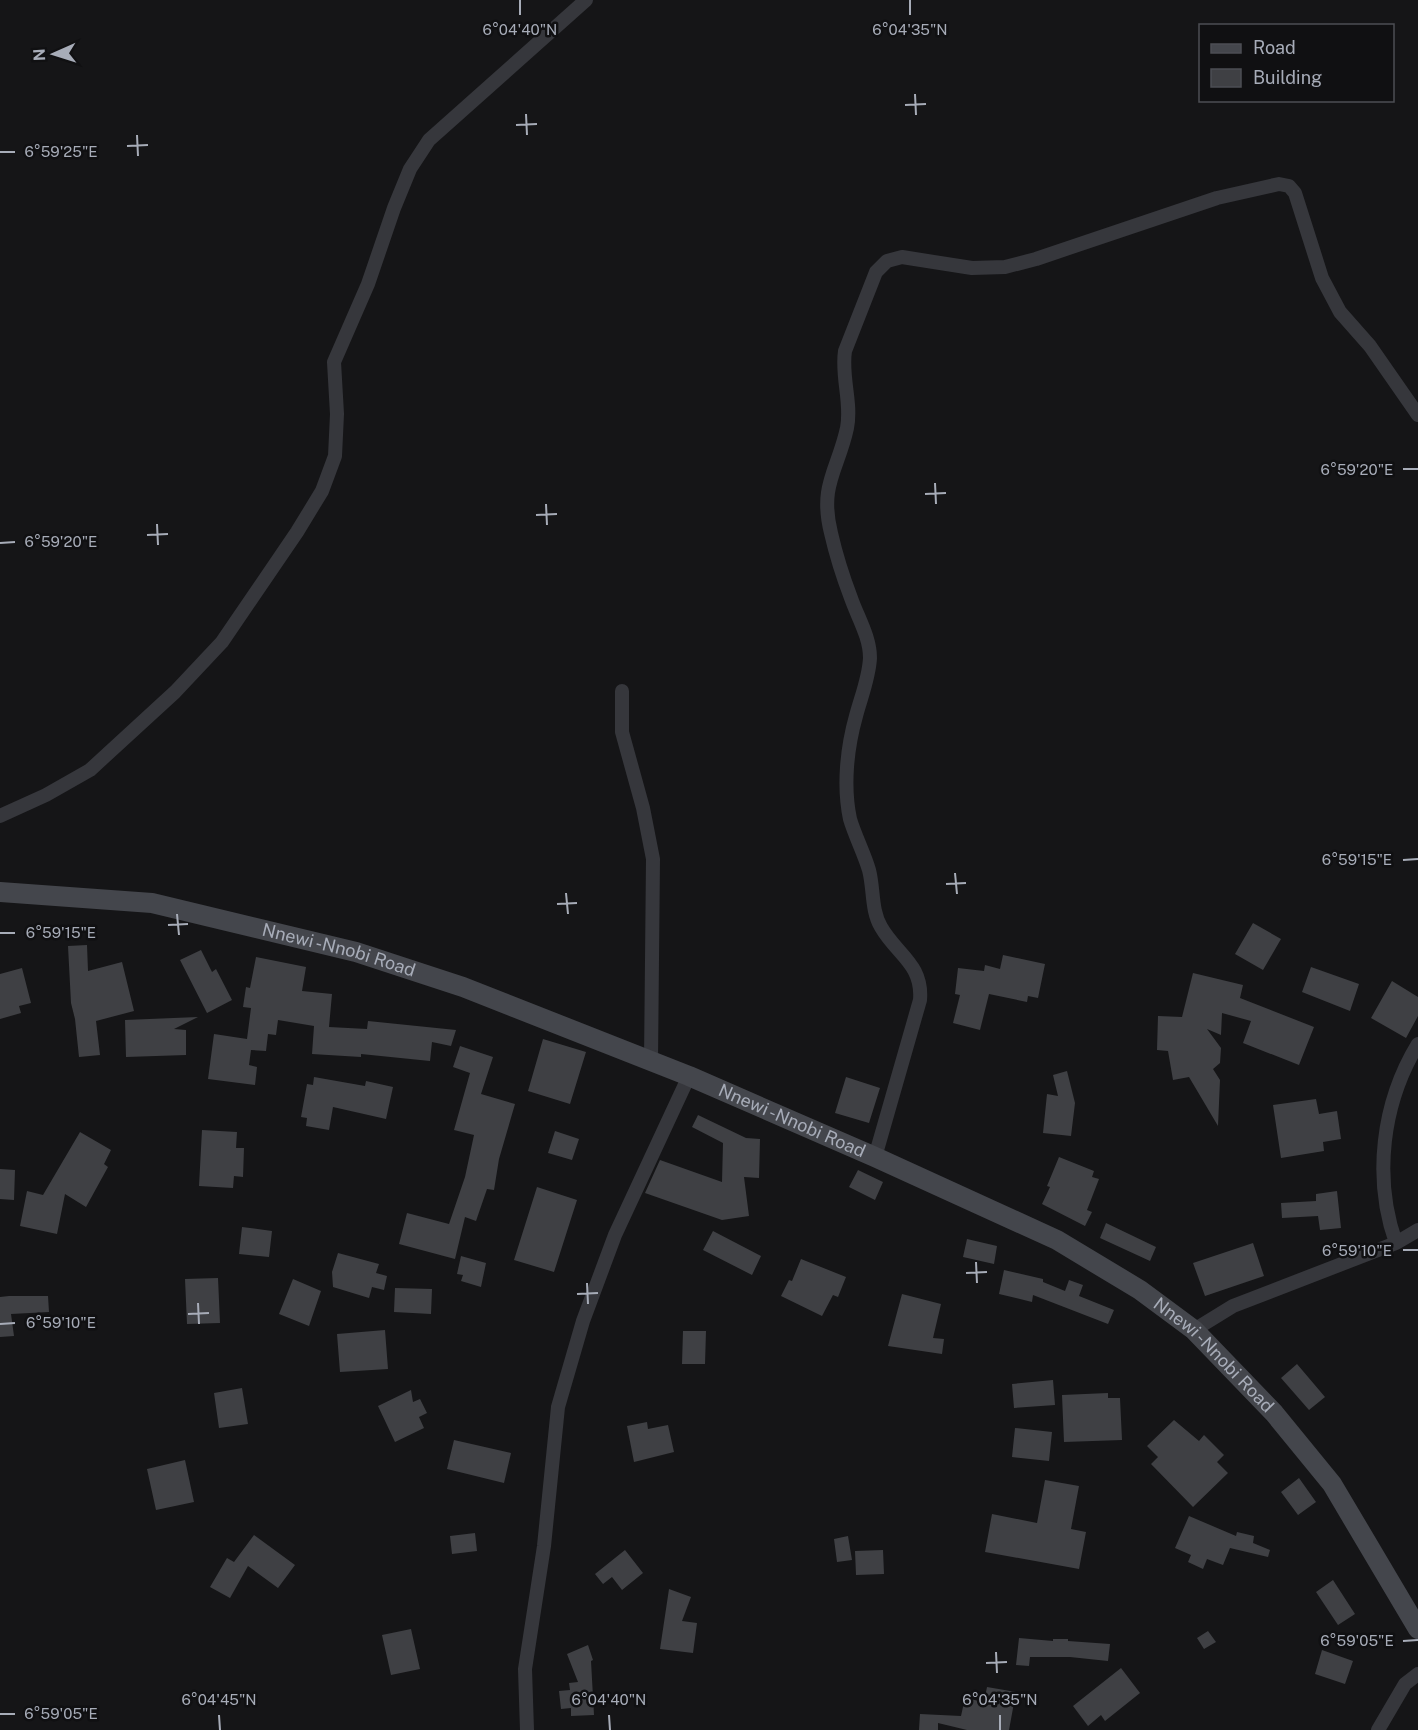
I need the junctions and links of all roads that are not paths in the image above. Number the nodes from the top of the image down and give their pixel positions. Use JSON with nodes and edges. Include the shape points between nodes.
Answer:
{"nodes":[{"id":1,"x":586,"y":0,"type":"edge"},
{"id":2,"x":1418,"y":415,"type":"edge"},
{"id":3,"x":622,"y":691,"type":"dead end"},
{"id":4,"x":0,"y":816,"type":"edge"},
{"id":5,"x":0,"y":892,"type":"edge"},
{"id":6,"x":1418,"y":1044,"type":"edge"},
{"id":7,"x":651,"y":1061,"type":"junction"},
{"id":8,"x":689,"y":1076,"type":"junction"},
{"id":9,"x":875,"y":1156,"type":"junction"},
{"id":10,"x":1418,"y":1230,"type":"edge"},
{"id":11,"x":1395,"y":1243,"type":"junction"},
{"id":12,"x":1194,"y":1330,"type":"junction"},
{"id":13,"x":1417,"y":1622,"type":"edge"},
{"id":14,"x":1418,"y":1674,"type":"edge"},
{"id":15,"x":526,"y":1730,"type":"edge"},
{"id":16,"x":1378,"y":1730,"type":"edge"}],
"edges":[{"from":1,"to":4,"type":"street","via":[[429,140],[410,169],[369,284],[334,362],[335,456],[322,491],[222,642],[175,692],[90,770]]},
{"from":2,"to":9,"type":"street","via":[[1370,346],[1340,312],[1322,278],[1295,193],[1289,186],[1279,184],[1217,198],[1005,267],[972,268],[902,257],[887,261],[876,272],[843,365],[847,427],[833,466],[827,501],[830,531],[870,658],[849,757],[848,807],[881,927],[912,963],[922,984],[921,1000]]},
{"from":3,"to":7,"type":"street","via":[[622,732],[653,859]]},
{"from":5,"to":7,"type":"main road","name":"Nnewi -Nnobi Road","via":[[152,903],[295,936],[463,987]]},
{"from":6,"to":11,"type":"street","via":[[1404,1066],[1390,1106],[1385,1141],[1383,1182]]},
{"from":7,"to":8,"type":"main road","name":"Nnewi -Nnobi Road"},
{"from":8,"to":9,"type":"main road","name":"Nnewi -Nnobi Road"},
{"from":8,"to":15,"type":"street","via":[[615,1235],[583,1321],[558,1407],[544,1546],[525,1669]]},
{"from":9,"to":12,"type":"main road","name":"Nnewi -Nnobi Road","via":[[1058,1240],[1140,1290]]},
{"from":10,"to":11,"type":"street"},
{"from":11,"to":12,"type":"street","via":[[1233,1306]]},
{"from":12,"to":13,"type":"main road","name":"Nnewi -Nnobi Road","via":[[1274,1413],[1332,1484]]},
{"from":14,"to":16,"type":"street","via":[[1405,1684]]}]}
